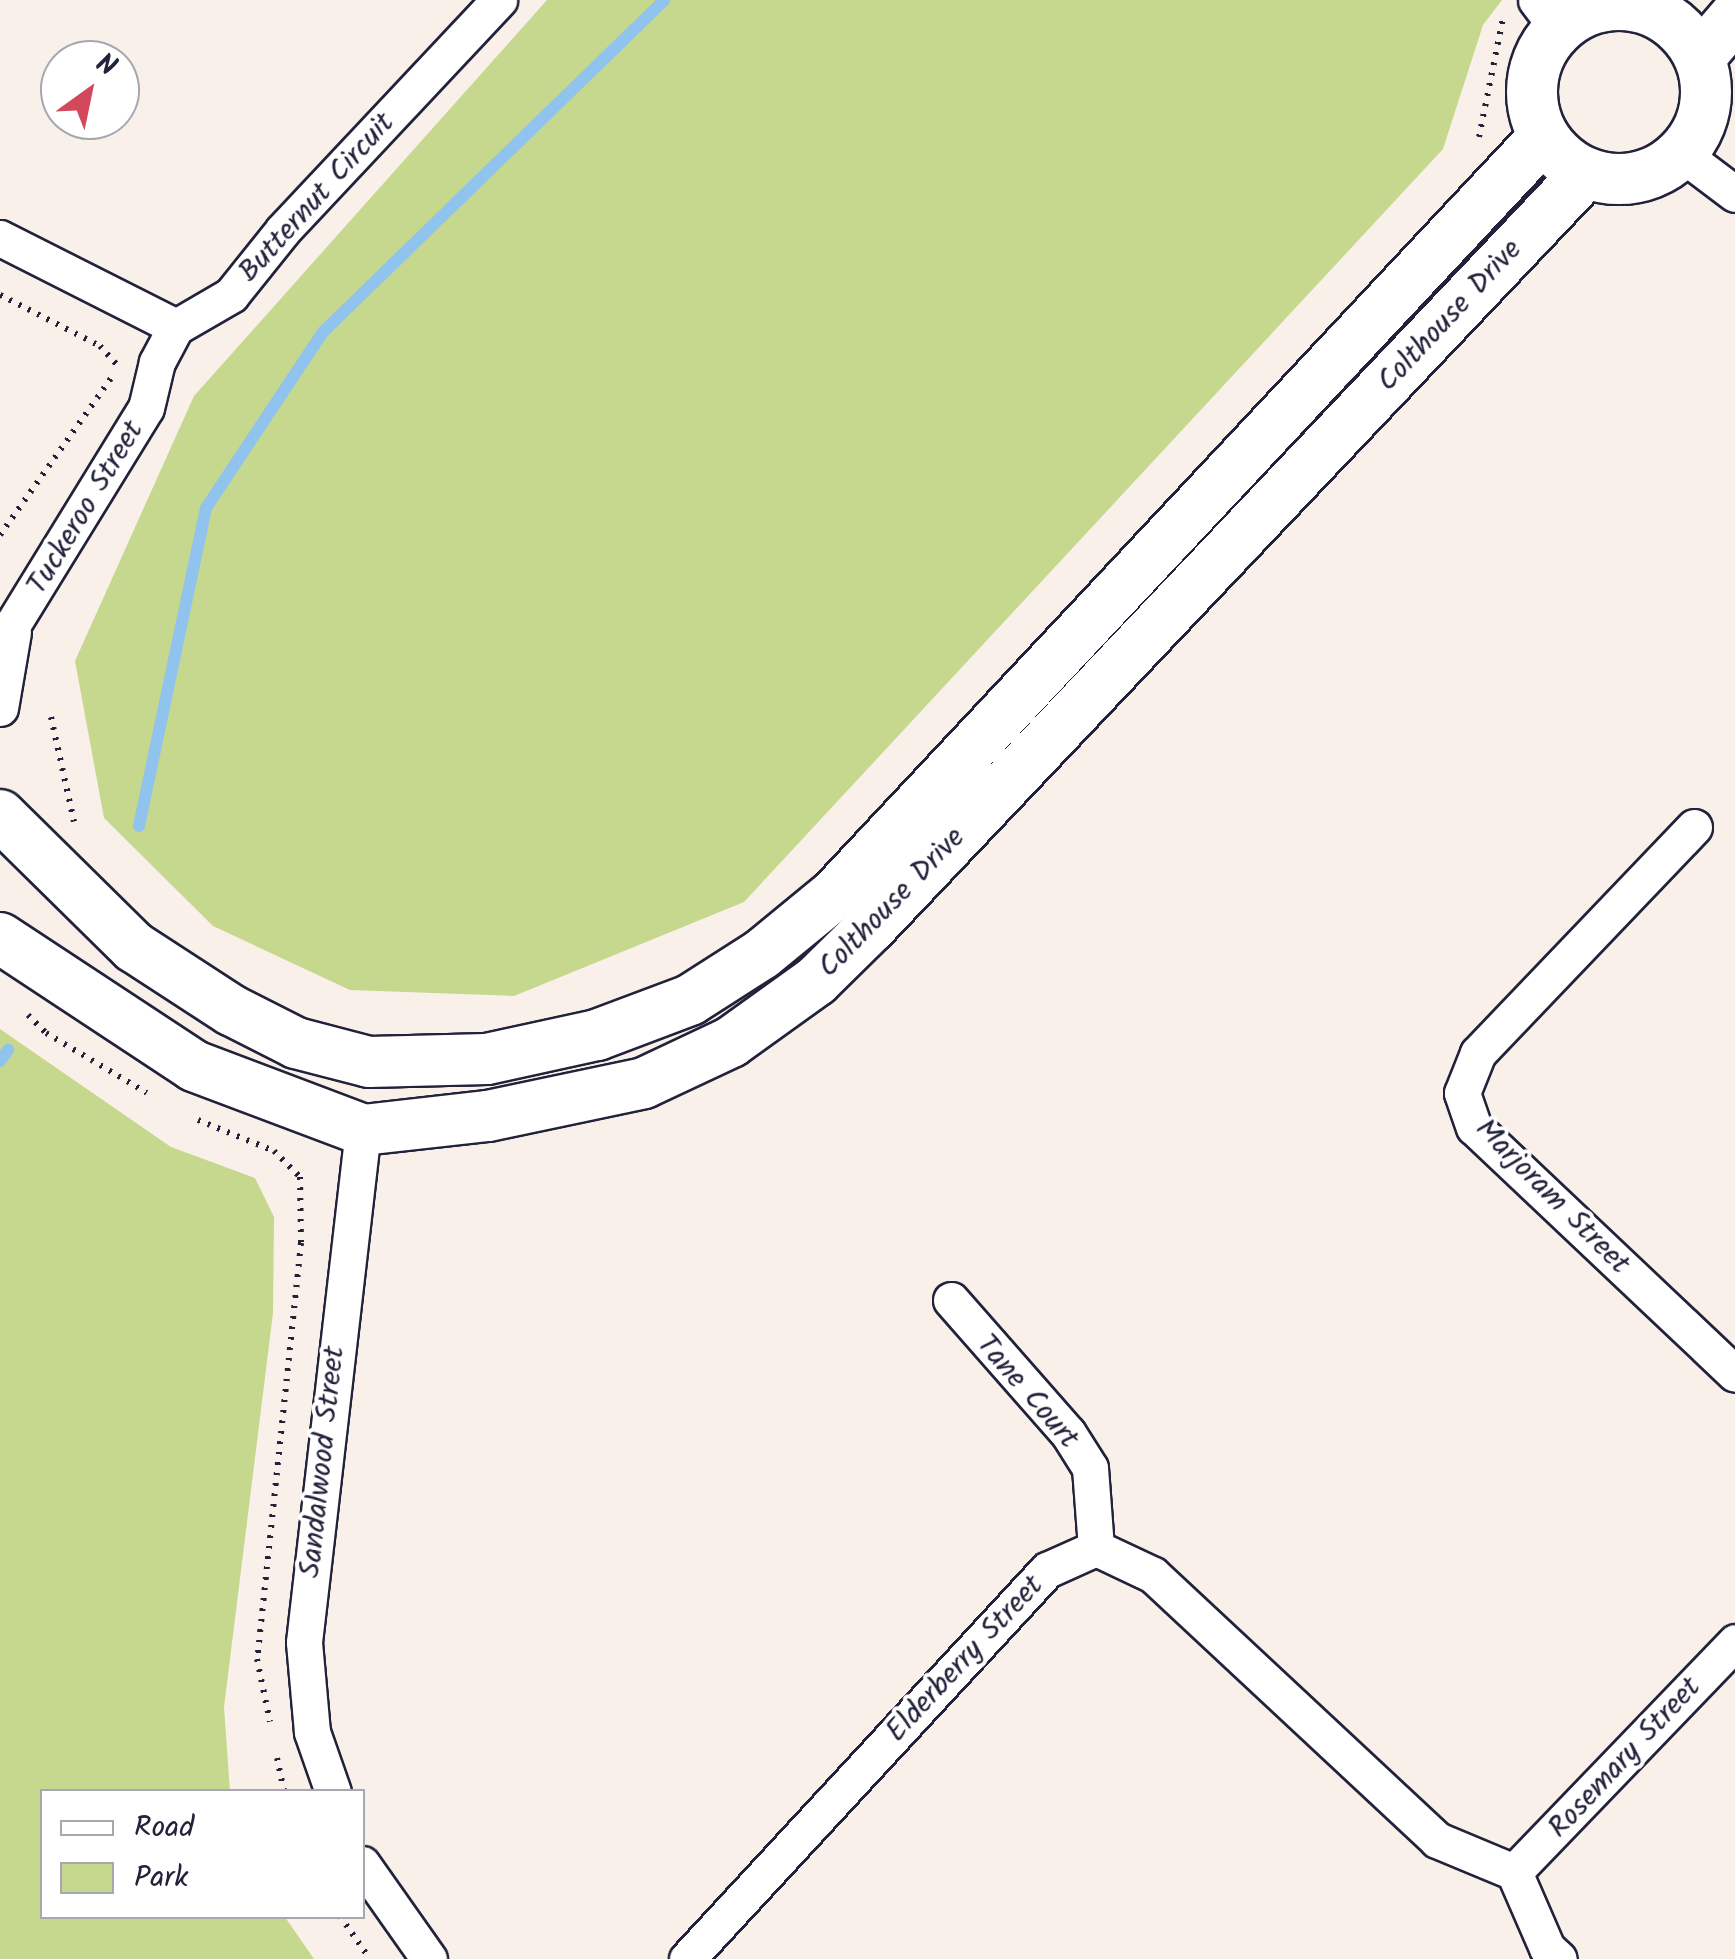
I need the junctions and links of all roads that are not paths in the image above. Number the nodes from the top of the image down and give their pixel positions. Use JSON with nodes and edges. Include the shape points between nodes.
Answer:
{"nodes":[{"id":1,"x":499,"y":0,"type":"edge"},
{"id":2,"x":1662,"y":6,"type":"edge"},
{"id":3,"x":1534,"y":13,"type":"edge"},
{"id":4,"x":1735,"y":16,"type":"edge"},
{"id":5,"x":1700,"y":57,"type":"junction"},
{"id":6,"x":1544,"y":136,"type":"junction"},
{"id":7,"x":1682,"y":154,"type":"junction"},
{"id":8,"x":1586,"y":173,"type":"junction"},
{"id":9,"x":1735,"y":194,"type":"edge"},
{"id":10,"x":0,"y":238,"type":"edge"},
{"id":11,"x":176,"y":327,"type":"junction"},
{"id":12,"x":6,"y":638,"type":"edge"},
{"id":13,"x":0,"y":708,"type":"edge"},
{"id":14,"x":0,"y":815,"type":"edge"},
{"id":15,"x":1694,"y":826,"type":"dead end"},
{"id":16,"x":0,"y":938,"type":"edge"},
{"id":17,"x":368,"y":1062,"type":"junction"},
{"id":18,"x":363,"y":1130,"type":"junction"},
{"id":19,"x":951,"y":1300,"type":"dead end"},
{"id":20,"x":1735,"y":1374,"type":"edge"},
{"id":21,"x":1096,"y":1548,"type":"junction"},
{"id":22,"x":1735,"y":1642,"type":"edge"},
{"id":23,"x":332,"y":1789,"type":"edge"},
{"id":24,"x":365,"y":1868,"type":"edge"},
{"id":25,"x":1514,"y":1872,"type":"junction"},
{"id":26,"x":429,"y":1959,"type":"edge"},
{"id":27,"x":687,"y":1959,"type":"edge"},
{"id":28,"x":1559,"y":1959,"type":"edge"}],
"edges":[{"from":1,"to":11,"type":"street","name":"Butternut Circuit","via":[[282,230],[231,295]]},
{"from":2,"to":3,"type":"street"},
{"from":2,"to":5,"type":"street"},
{"from":3,"to":6,"type":"street","via":[[1532,80]]},
{"from":4,"to":5,"type":"street"},
{"from":5,"to":7,"type":"street","via":[[1706,108]]},
{"from":6,"to":8,"type":"street"},
{"from":6,"to":17,"type":"street","name":"Colthouse Drive","via":[[835,894],[762,954],[690,1000],[597,1036],[487,1059]]},
{"from":7,"to":8,"type":"street","via":[[1637,178]]},
{"from":7,"to":9,"type":"street"},
{"from":8,"to":18,"type":"street","name":"Colthouse Drive","via":[[816,982],[731,1042],[644,1083],[488,1116]]},
{"from":10,"to":11,"type":"street"},
{"from":11,"to":12,"type":"street","name":"Tuckeroo Street","via":[[157,362],[146,408]]},
{"from":12,"to":13,"type":"street","name":"Tuckeroo Street"},
{"from":14,"to":17,"type":"street","name":"Colthouse Drive","via":[[134,948],[296,1043]]},
{"from":15,"to":20,"type":"street","name":"Marjoram Street","via":[[1478,1053],[1462,1092],[1474,1127]]},
{"from":16,"to":18,"type":"street","name":"Colthouse Drive","via":[[194,1066]]},
{"from":17,"to":18,"type":"street"},
{"from":18,"to":23,"type":"street","name":"Sandalwood Street","via":[[304,1642],[312,1732]]},
{"from":19,"to":21,"type":"street","name":"Tane Court","via":[[1068,1433],[1090,1468]]},
{"from":21,"to":25,"type":"street","via":[[1153,1575],[1438,1840]]},
{"from":21,"to":27,"type":"street","name":"Elderberry Street","via":[[1047,1570]]},
{"from":22,"to":25,"type":"street","name":"Rosemary Street"},
{"from":24,"to":26,"type":"street"},
{"from":25,"to":28,"type":"street"}]}
